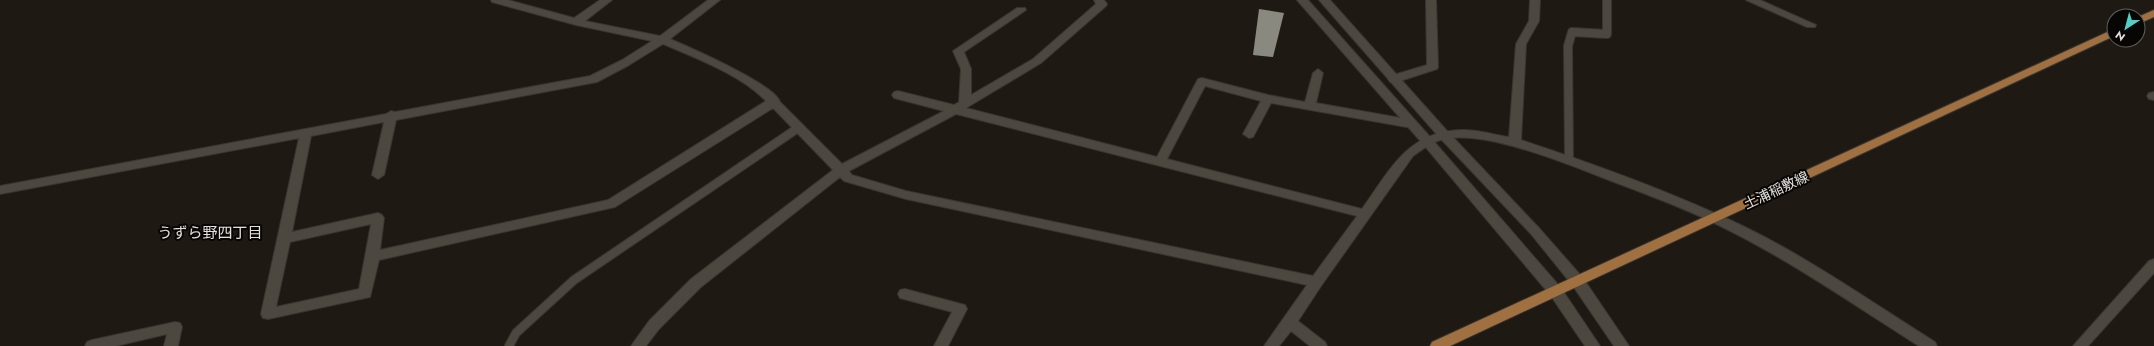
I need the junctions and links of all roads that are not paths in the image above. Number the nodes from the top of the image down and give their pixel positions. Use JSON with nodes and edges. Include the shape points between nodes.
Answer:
{"nodes":[{"id":1,"x":496,"y":0,"type":"edge"},
{"id":2,"x":607,"y":0,"type":"edge"},
{"id":3,"x":715,"y":0,"type":"edge"},
{"id":4,"x":1099,"y":0,"type":"edge"},
{"id":5,"x":1302,"y":0,"type":"edge"},
{"id":6,"x":1324,"y":0,"type":"edge"},
{"id":7,"x":1431,"y":0,"type":"edge"},
{"id":8,"x":1535,"y":0,"type":"edge"},
{"id":9,"x":1607,"y":0,"type":"edge"},
{"id":10,"x":1751,"y":0,"type":"edge"},
{"id":11,"x":1021,"y":10,"type":"dead end"},
{"id":12,"x":576,"y":22,"type":"junction"},
{"id":13,"x":1811,"y":25,"type":"dead end"},
{"id":14,"x":2106,"y":36,"type":"edge"},
{"id":15,"x":664,"y":40,"type":"junction"},
{"id":16,"x":1318,"y":73,"type":"dead end"},
{"id":17,"x":1394,"y":79,"type":"junction"},
{"id":18,"x":898,"y":95,"type":"dead end"},
{"id":19,"x":1268,"y":99,"type":"junction"},
{"id":20,"x":775,"y":102,"type":"junction"},
{"id":21,"x":960,"y":107,"type":"junction"},
{"id":22,"x":1309,"y":107,"type":"junction"},
{"id":23,"x":390,"y":115,"type":"junction"},
{"id":24,"x":1412,"y":124,"type":"junction"},
{"id":25,"x":798,"y":128,"type":"junction"},
{"id":26,"x":306,"y":133,"type":"junction"},
{"id":27,"x":1249,"y":134,"type":"dead end"},
{"id":28,"x":1444,"y":135,"type":"junction"},
{"id":29,"x":1427,"y":141,"type":"junction"},
{"id":30,"x":1515,"y":142,"type":"junction"},
{"id":31,"x":1569,"y":160,"type":"junction"},
{"id":32,"x":1160,"y":162,"type":"junction"},
{"id":33,"x":841,"y":170,"type":"junction"},
{"id":34,"x":378,"y":175,"type":"dead end"},
{"id":35,"x":0,"y":190,"type":"edge"},
{"id":36,"x":1365,"y":214,"type":"junction"},
{"id":37,"x":1715,"y":218,"type":"junction"},
{"id":38,"x":284,"y":238,"type":"junction"},
{"id":39,"x":373,"y":256,"type":"junction"},
{"id":40,"x":2154,"y":264,"type":"edge"},
{"id":41,"x":1316,"y":282,"type":"junction"},
{"id":42,"x":1578,"y":282,"type":"junction"},
{"id":43,"x":1556,"y":292,"type":"junction"},
{"id":44,"x":906,"y":294,"type":"dead end"},
{"id":45,"x":1290,"y":322,"type":"junction"},
{"id":46,"x":92,"y":346,"type":"edge"},
{"id":47,"x":171,"y":346,"type":"edge"},
{"id":48,"x":509,"y":346,"type":"edge"},
{"id":49,"x":638,"y":346,"type":"edge"},
{"id":50,"x":941,"y":346,"type":"edge"},
{"id":51,"x":1271,"y":346,"type":"edge"},
{"id":52,"x":1320,"y":346,"type":"edge"},
{"id":53,"x":1437,"y":346,"type":"edge"},
{"id":54,"x":1593,"y":346,"type":"edge"},
{"id":55,"x":1622,"y":346,"type":"edge"},
{"id":56,"x":1930,"y":346,"type":"edge"},
{"id":57,"x":2080,"y":346,"type":"edge"}],
"edges":[{"from":1,"to":12,"type":"street"},
{"from":2,"to":12,"type":"street"},
{"from":3,"to":15,"type":"street"},
{"from":4,"to":21,"type":"street","via":[[1102,4],[1037,61]]},
{"from":5,"to":24,"type":"street"},
{"from":6,"to":17,"type":"street"},
{"from":7,"to":17,"type":"street","via":[[1433,67]]},
{"from":8,"to":30,"type":"street","via":[[1534,21],[1521,44]]},
{"from":9,"to":31,"type":"lane","via":[[1607,34],[1572,32],[1568,46]]},
{"from":10,"to":13,"type":"street"},
{"from":11,"to":21,"type":"street","via":[[958,51],[966,69]]},
{"from":12,"to":15,"type":"street"},
{"from":14,"to":37,"type":"main road","name":"土浦稲敷線"},
{"from":15,"to":20,"type":"street","via":[[760,88]]},
{"from":15,"to":23,"type":"street","via":[[593,79]]},
{"from":16,"to":22,"type":"street"},
{"from":17,"to":28,"type":"street"},
{"from":18,"to":21,"type":"street"},
{"from":19,"to":22,"type":"street"},
{"from":19,"to":27,"type":"street"},
{"from":19,"to":32,"type":"street","via":[[1202,82]]},
{"from":20,"to":25,"type":"street"},
{"from":20,"to":39,"type":"street","via":[[611,204]]},
{"from":21,"to":32,"type":"street"},
{"from":21,"to":33,"type":"street"},
{"from":22,"to":24,"type":"street"},
{"from":23,"to":26,"type":"street"},
{"from":23,"to":34,"type":"street"},
{"from":24,"to":29,"type":"street"},
{"from":25,"to":33,"type":"street"},
{"from":25,"to":48,"type":"lane","via":[[574,280],[516,333]]},
{"from":26,"to":35,"type":"street"},
{"from":26,"to":38,"type":"street"},
{"from":28,"to":29,"type":"street"},
{"from":28,"to":30,"type":"street","via":[[1465,134]]},
{"from":28,"to":42,"type":"street","via":[[1535,231]]},
{"from":29,"to":36,"type":"street","via":[[1409,153]]},
{"from":29,"to":43,"type":"street"},
{"from":30,"to":31,"type":"street"},
{"from":31,"to":37,"type":"street"},
{"from":32,"to":36,"type":"street"},
{"from":33,"to":41,"type":"street","via":[[848,178],[906,195]]},
{"from":33,"to":49,"type":"street","via":[[696,283],[654,325]]},
{"from":36,"to":41,"type":"street"},
{"from":37,"to":42,"type":"main road","name":"土浦稲敷線"},
{"from":37,"to":56,"type":"street","via":[[1817,274]]},
{"from":38,"to":39,"type":"street","via":[[378,218]]},
{"from":38,"to":39,"type":"street","via":[[268,314],[365,293]]},
{"from":40,"to":57,"type":"street"},
{"from":41,"to":45,"type":"street"},
{"from":42,"to":43,"type":"main road","name":"土浦稲敷線"},
{"from":42,"to":55,"type":"street"},
{"from":43,"to":53,"type":"main road","name":"土浦稲敷線"},
{"from":43,"to":54,"type":"street"},
{"from":44,"to":50,"type":"street","via":[[960,309]]},
{"from":45,"to":51,"type":"street"},
{"from":45,"to":52,"type":"street"},
{"from":46,"to":47,"type":"street","via":[[175,327]]}]}
